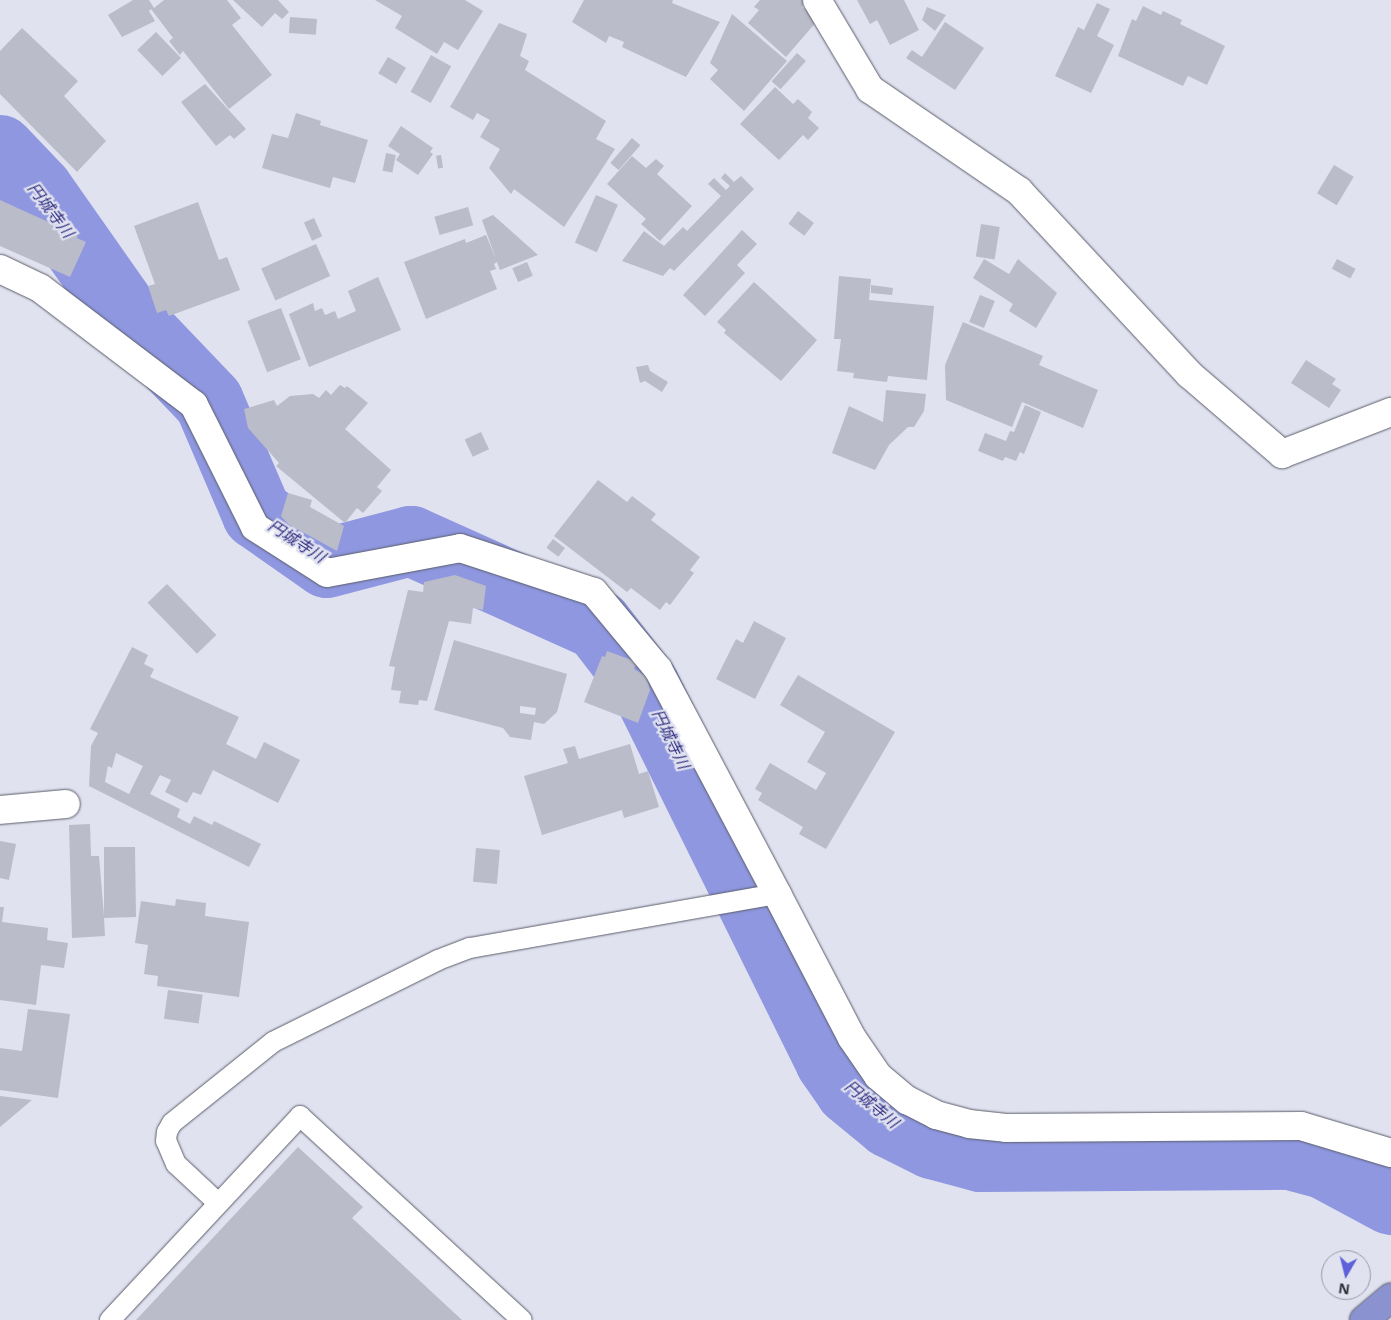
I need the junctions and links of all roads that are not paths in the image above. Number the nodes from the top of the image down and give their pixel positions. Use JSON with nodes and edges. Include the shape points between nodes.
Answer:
{"nodes":[{"id":1,"x":818,"y":0,"type":"edge"},
{"id":2,"x":0,"y":269,"type":"edge"},
{"id":3,"x":1391,"y":412,"type":"edge"},
{"id":4,"x":66,"y":804,"type":"dead end"},
{"id":5,"x":0,"y":810,"type":"edge"},
{"id":6,"x":777,"y":894,"type":"junction"},
{"id":7,"x":1391,"y":1153,"type":"edge"},
{"id":8,"x":218,"y":1203,"type":"junction"},
{"id":9,"x":1391,"y":1297,"type":"edge"},
{"id":10,"x":110,"y":1320,"type":"edge"},
{"id":11,"x":522,"y":1320,"type":"edge"},
{"id":12,"x":1364,"y":1320,"type":"edge"}],
"edges":[{"from":1,"to":3,"type":"street","via":[[870,89],[1019,192],[1189,374],[1282,454]]},
{"from":2,"to":6,"type":"street","via":[[40,288],[194,405],[256,527],[327,574],[460,548],[594,592],[658,669]]},
{"from":4,"to":5,"type":"street"},
{"from":6,"to":7,"type":"street","via":[[852,1038],[878,1076],[906,1100],[936,1115],[969,1124],[1006,1128],[1301,1126]]},
{"from":6,"to":8,"type":"lane","via":[[470,948],[438,960],[273,1042],[172,1123],[167,1132],[166,1141],[176,1164]]},
{"from":8,"to":10,"type":"lane"},
{"from":8,"to":11,"type":"lane","via":[[300,1116]]},
{"from":9,"to":12,"type":"highway"}]}
